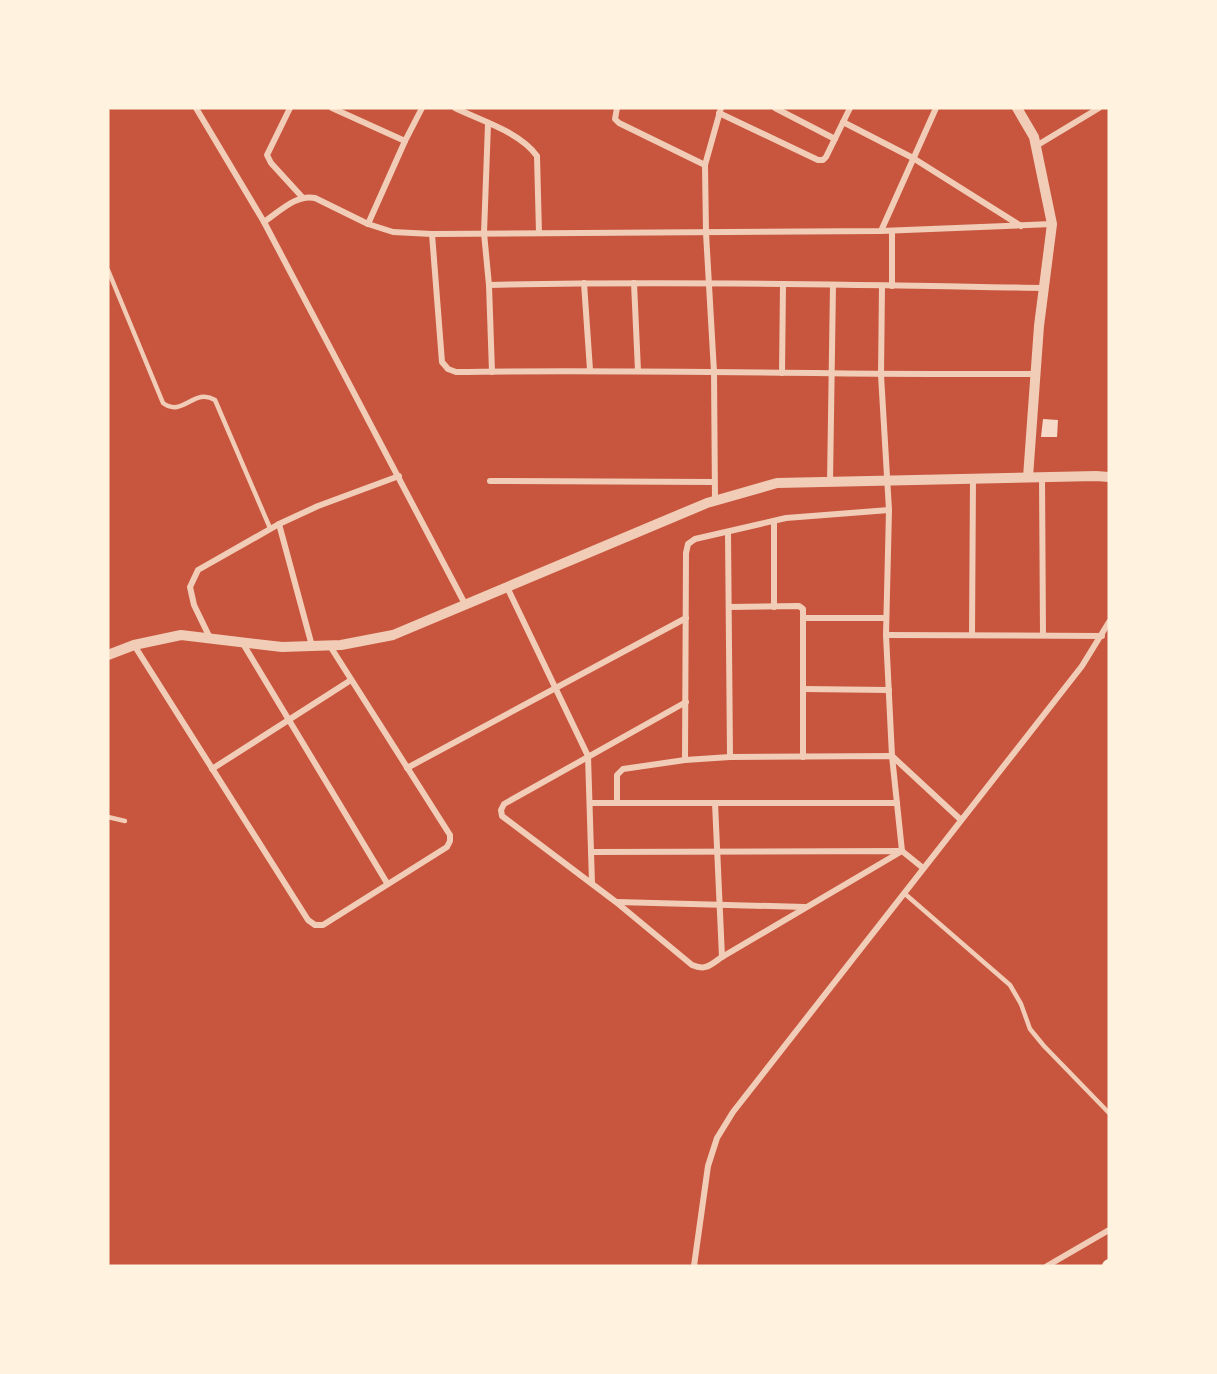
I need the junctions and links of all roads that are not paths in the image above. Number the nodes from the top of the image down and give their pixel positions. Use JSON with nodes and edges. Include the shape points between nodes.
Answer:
{"nodes":[{"id":1,"x":196,"y":108,"type":"edge"},
{"id":2,"x":290,"y":108,"type":"edge"},
{"id":3,"x":332,"y":108,"type":"edge"},
{"id":4,"x":422,"y":108,"type":"edge"},
{"id":5,"x":455,"y":108,"type":"edge"},
{"id":6,"x":617,"y":108,"type":"edge"},
{"id":7,"x":775,"y":108,"type":"edge"},
{"id":8,"x":850,"y":108,"type":"edge"},
{"id":9,"x":936,"y":108,"type":"edge"},
{"id":10,"x":1017,"y":108,"type":"edge"},
{"id":11,"x":1099,"y":108,"type":"edge"},
{"id":12,"x":720,"y":110,"type":"edge"},
{"id":13,"x":843,"y":122,"type":"junction"},
{"id":14,"x":488,"y":124,"type":"junction"},
{"id":15,"x":835,"y":139,"type":"junction"},
{"id":16,"x":405,"y":141,"type":"junction"},
{"id":17,"x":1035,"y":146,"type":"junction"},
{"id":18,"x":913,"y":158,"type":"junction"},
{"id":19,"x":705,"y":165,"type":"junction"},
{"id":20,"x":303,"y":198,"type":"junction"},
{"id":21,"x":264,"y":222,"type":"junction"},
{"id":22,"x":368,"y":224,"type":"junction"},
{"id":23,"x":1052,"y":224,"type":"junction"},
{"id":24,"x":1021,"y":226,"type":"junction"},
{"id":25,"x":881,"y":231,"type":"junction"},
{"id":26,"x":892,"y":231,"type":"junction"},
{"id":27,"x":484,"y":233,"type":"junction"},
{"id":28,"x":539,"y":233,"type":"junction"},
{"id":29,"x":706,"y":233,"type":"junction"},
{"id":30,"x":432,"y":234,"type":"junction"},
{"id":31,"x":108,"y":270,"type":"edge"},
{"id":32,"x":584,"y":283,"type":"junction"},
{"id":33,"x":634,"y":283,"type":"junction"},
{"id":34,"x":710,"y":283,"type":"junction"},
{"id":35,"x":783,"y":284,"type":"junction"},
{"id":36,"x":489,"y":285,"type":"junction"},
{"id":37,"x":833,"y":285,"type":"junction"},
{"id":38,"x":882,"y":286,"type":"junction"},
{"id":39,"x":892,"y":286,"type":"junction"},
{"id":40,"x":1043,"y":288,"type":"junction"},
{"id":41,"x":591,"y":370,"type":"junction"},
{"id":42,"x":638,"y":371,"type":"junction"},
{"id":43,"x":492,"y":372,"type":"junction"},
{"id":44,"x":714,"y":372,"type":"junction"},
{"id":45,"x":782,"y":373,"type":"junction"},
{"id":46,"x":832,"y":374,"type":"junction"},
{"id":47,"x":1035,"y":374,"type":"junction"},
{"id":48,"x":881,"y":375,"type":"junction"},
{"id":49,"x":399,"y":476,"type":"junction"},
{"id":50,"x":1028,"y":477,"type":"junction"},
{"id":51,"x":1042,"y":477,"type":"junction"},
{"id":52,"x":1109,"y":477,"type":"edge"},
{"id":53,"x":973,"y":478,"type":"junction"},
{"id":54,"x":886,"y":480,"type":"junction"},
{"id":55,"x":490,"y":481,"type":"dead end"},
{"id":56,"x":714,"y":482,"type":"junction"},
{"id":57,"x":830,"y":482,"type":"junction"},
{"id":58,"x":715,"y":501,"type":"junction"},
{"id":59,"x":889,"y":510,"type":"junction"},
{"id":60,"x":774,"y":521,"type":"junction"},
{"id":61,"x":279,"y":524,"type":"junction"},
{"id":62,"x":270,"y":528,"type":"junction"},
{"id":63,"x":728,"y":532,"type":"junction"},
{"id":64,"x":507,"y":587,"type":"junction"},
{"id":65,"x":465,"y":604,"type":"junction"},
{"id":66,"x":729,"y":607,"type":"junction"},
{"id":67,"x":774,"y":607,"type":"junction"},
{"id":68,"x":686,"y":618,"type":"junction"},
{"id":69,"x":803,"y":618,"type":"junction"},
{"id":70,"x":886,"y":618,"type":"junction"},
{"id":71,"x":1109,"y":622,"type":"edge"},
{"id":72,"x":886,"y":635,"type":"junction"},
{"id":73,"x":972,"y":635,"type":"junction"},
{"id":74,"x":1042,"y":635,"type":"junction"},
{"id":75,"x":1102,"y":636,"type":"junction"},
{"id":76,"x":210,"y":639,"type":"junction"},
{"id":77,"x":242,"y":642,"type":"junction"},
{"id":78,"x":134,"y":645,"type":"junction"},
{"id":79,"x":330,"y":645,"type":"junction"},
{"id":80,"x":312,"y":646,"type":"junction"},
{"id":81,"x":108,"y":655,"type":"edge"},
{"id":82,"x":351,"y":680,"type":"junction"},
{"id":83,"x":556,"y":688,"type":"junction"},
{"id":84,"x":803,"y":689,"type":"junction"},
{"id":85,"x":889,"y":690,"type":"junction"},
{"id":86,"x":686,"y":702,"type":"junction"},
{"id":87,"x":289,"y":720,"type":"junction"},
{"id":88,"x":588,"y":756,"type":"junction"},
{"id":89,"x":892,"y":756,"type":"junction"},
{"id":90,"x":730,"y":757,"type":"junction"},
{"id":91,"x":803,"y":757,"type":"junction"},
{"id":92,"x":685,"y":760,"type":"junction"},
{"id":93,"x":407,"y":768,"type":"junction"},
{"id":94,"x":212,"y":769,"type":"junction"},
{"id":95,"x":616,"y":802,"type":"junction"},
{"id":96,"x":715,"y":802,"type":"junction"},
{"id":97,"x":590,"y":803,"type":"junction"},
{"id":98,"x":897,"y":803,"type":"junction"},
{"id":99,"x":108,"y":817,"type":"edge"},
{"id":100,"x":960,"y":819,"type":"junction"},
{"id":101,"x":125,"y":821,"type":"dead end"},
{"id":102,"x":717,"y":851,"type":"junction"},
{"id":103,"x":902,"y":851,"type":"junction"},
{"id":104,"x":591,"y":852,"type":"junction"},
{"id":105,"x":923,"y":868,"type":"junction"},
{"id":106,"x":387,"y":883,"type":"junction"},
{"id":107,"x":592,"y":883,"type":"junction"},
{"id":108,"x":904,"y":893,"type":"junction"},
{"id":109,"x":616,"y":902,"type":"junction"},
{"id":110,"x":720,"y":904,"type":"junction"},
{"id":111,"x":807,"y":907,"type":"junction"},
{"id":112,"x":722,"y":957,"type":"junction"},
{"id":113,"x":1109,"y":1113,"type":"edge"},
{"id":114,"x":1109,"y":1230,"type":"edge"},
{"id":115,"x":694,"y":1266,"type":"edge"},
{"id":116,"x":1047,"y":1266,"type":"edge"}],
"edges":[{"from":1,"to":21,"type":"street"},
{"from":2,"to":20,"type":"street","via":[[267,155]]},
{"from":3,"to":16,"type":"street"},
{"from":4,"to":16,"type":"street"},
{"from":5,"to":14,"type":"street"},
{"from":6,"to":19,"type":"street","via":[[615,119],[619,123]]},
{"from":7,"to":15,"type":"street"},
{"from":8,"to":13,"type":"street"},
{"from":9,"to":18,"type":"street"},
{"from":10,"to":17,"type":"street"},
{"from":11,"to":17,"type":"street"},
{"from":12,"to":15,"type":"street","via":[[818,160],[826,157]]},
{"from":12,"to":19,"type":"street"},
{"from":13,"to":15,"type":"street"},
{"from":13,"to":18,"type":"street"},
{"from":14,"to":27,"type":"street"},
{"from":14,"to":28,"type":"street","via":[[518,138],[537,156]]},
{"from":16,"to":22,"type":"street"},
{"from":17,"to":23,"type":"street"},
{"from":18,"to":24,"type":"street"},
{"from":18,"to":25,"type":"street"},
{"from":19,"to":29,"type":"street"},
{"from":20,"to":21,"type":"street"},
{"from":20,"to":22,"type":"street","via":[[315,198]]},
{"from":21,"to":49,"type":"street"},
{"from":22,"to":30,"type":"street","via":[[393,232]]},
{"from":23,"to":24,"type":"street"},
{"from":23,"to":40,"type":"street"},
{"from":24,"to":26,"type":"street"},
{"from":25,"to":26,"type":"street"},
{"from":25,"to":29,"type":"street"},
{"from":26,"to":39,"type":"street"},
{"from":27,"to":28,"type":"street"},
{"from":27,"to":30,"type":"street"},
{"from":27,"to":36,"type":"street"},
{"from":28,"to":29,"type":"street"},
{"from":29,"to":34,"type":"street"},
{"from":30,"to":43,"type":"street","via":[[442,362],[456,372]]},
{"from":31,"to":62,"type":"lane","via":[[163,403],[176,408],[202,396],[215,400]]},
{"from":32,"to":33,"type":"street"},
{"from":32,"to":36,"type":"street"},
{"from":32,"to":41,"type":"street"},
{"from":33,"to":34,"type":"street"},
{"from":33,"to":42,"type":"street"},
{"from":34,"to":35,"type":"street"},
{"from":34,"to":44,"type":"street"},
{"from":35,"to":37,"type":"street"},
{"from":35,"to":45,"type":"street"},
{"from":36,"to":43,"type":"street"},
{"from":37,"to":38,"type":"street"},
{"from":37,"to":46,"type":"street"},
{"from":38,"to":39,"type":"street"},
{"from":38,"to":48,"type":"street"},
{"from":39,"to":40,"type":"street"},
{"from":40,"to":47,"type":"street"},
{"from":41,"to":42,"type":"street"},
{"from":41,"to":43,"type":"street"},
{"from":42,"to":44,"type":"street"},
{"from":44,"to":45,"type":"street"},
{"from":44,"to":56,"type":"street"},
{"from":45,"to":46,"type":"street"},
{"from":46,"to":48,"type":"street"},
{"from":46,"to":57,"type":"street"},
{"from":47,"to":48,"type":"street"},
{"from":47,"to":50,"type":"street"},
{"from":48,"to":54,"type":"street"},
{"from":49,"to":61,"type":"street"},
{"from":49,"to":65,"type":"street"},
{"from":50,"to":51,"type":"street"},
{"from":50,"to":53,"type":"street"},
{"from":51,"to":52,"type":"street"},
{"from":51,"to":74,"type":"street"},
{"from":53,"to":54,"type":"street"},
{"from":53,"to":73,"type":"street"},
{"from":54,"to":57,"type":"street"},
{"from":54,"to":59,"type":"street"},
{"from":55,"to":56,"type":"street"},
{"from":56,"to":58,"type":"street"},
{"from":57,"to":58,"type":"street","via":[[777,483]]},
{"from":58,"to":64,"type":"street"},
{"from":59,"to":60,"type":"street"},
{"from":59,"to":70,"type":"street"},
{"from":60,"to":63,"type":"street"},
{"from":60,"to":67,"type":"street"},
{"from":61,"to":62,"type":"street"},
{"from":61,"to":80,"type":"street"},
{"from":62,"to":76,"type":"street","via":[[198,570],[190,587]]},
{"from":63,"to":66,"type":"street"},
{"from":63,"to":68,"type":"street","via":[[688,544]]},
{"from":64,"to":65,"type":"street"},
{"from":64,"to":83,"type":"street"},
{"from":65,"to":79,"type":"street","via":[[393,635]]},
{"from":66,"to":67,"type":"street"},
{"from":66,"to":90,"type":"street"},
{"from":67,"to":69,"type":"street","via":[[799,606]]},
{"from":68,"to":83,"type":"street"},
{"from":68,"to":86,"type":"street"},
{"from":69,"to":70,"type":"street"},
{"from":69,"to":84,"type":"street"},
{"from":70,"to":72,"type":"street"},
{"from":71,"to":75,"type":"street"},
{"from":72,"to":73,"type":"street"},
{"from":72,"to":85,"type":"street"},
{"from":73,"to":74,"type":"street"},
{"from":74,"to":75,"type":"street"},
{"from":75,"to":100,"type":"street"},
{"from":76,"to":77,"type":"street"},
{"from":76,"to":78,"type":"street","via":[[181,635]]},
{"from":77,"to":80,"type":"street"},
{"from":77,"to":87,"type":"street"},
{"from":78,"to":81,"type":"street"},
{"from":78,"to":94,"type":"street"},
{"from":79,"to":80,"type":"street"},
{"from":79,"to":82,"type":"street"},
{"from":82,"to":87,"type":"street"},
{"from":82,"to":93,"type":"street"},
{"from":83,"to":88,"type":"street"},
{"from":83,"to":93,"type":"street"},
{"from":84,"to":85,"type":"street"},
{"from":84,"to":91,"type":"street"},
{"from":85,"to":89,"type":"street"},
{"from":86,"to":88,"type":"street"},
{"from":86,"to":92,"type":"street"},
{"from":87,"to":94,"type":"street"},
{"from":87,"to":106,"type":"street"},
{"from":88,"to":97,"type":"street"},
{"from":88,"to":107,"type":"street","via":[[504,804],[501,810],[502,816]]},
{"from":89,"to":91,"type":"street"},
{"from":89,"to":98,"type":"street"},
{"from":89,"to":100,"type":"street"},
{"from":90,"to":91,"type":"street"},
{"from":90,"to":92,"type":"street"},
{"from":92,"to":95,"type":"street","via":[[620,770]]},
{"from":93,"to":106,"type":"street","via":[[450,841],[447,847]]},
{"from":94,"to":106,"type":"street","via":[[308,921],[323,925]]},
{"from":95,"to":96,"type":"street"},
{"from":95,"to":97,"type":"street"},
{"from":96,"to":98,"type":"street"},
{"from":96,"to":102,"type":"street"},
{"from":97,"to":104,"type":"street"},
{"from":98,"to":103,"type":"street"},
{"from":99,"to":101,"type":"lane"},
{"from":100,"to":105,"type":"street"},
{"from":102,"to":103,"type":"street"},
{"from":102,"to":104,"type":"street"},
{"from":102,"to":110,"type":"street"},
{"from":103,"to":105,"type":"street"},
{"from":103,"to":111,"type":"street"},
{"from":104,"to":107,"type":"street"},
{"from":105,"to":108,"type":"street"},
{"from":107,"to":109,"type":"street"},
{"from":108,"to":113,"type":"lane","via":[[1010,985],[1030,1029]]},
{"from":108,"to":115,"type":"street","via":[[733,1112],[717,1138],[708,1166]]},
{"from":109,"to":110,"type":"street"},
{"from":109,"to":112,"type":"street","via":[[700,969]]},
{"from":110,"to":111,"type":"street"},
{"from":110,"to":112,"type":"street"},
{"from":111,"to":112,"type":"street"},
{"from":114,"to":116,"type":"street"}]}
